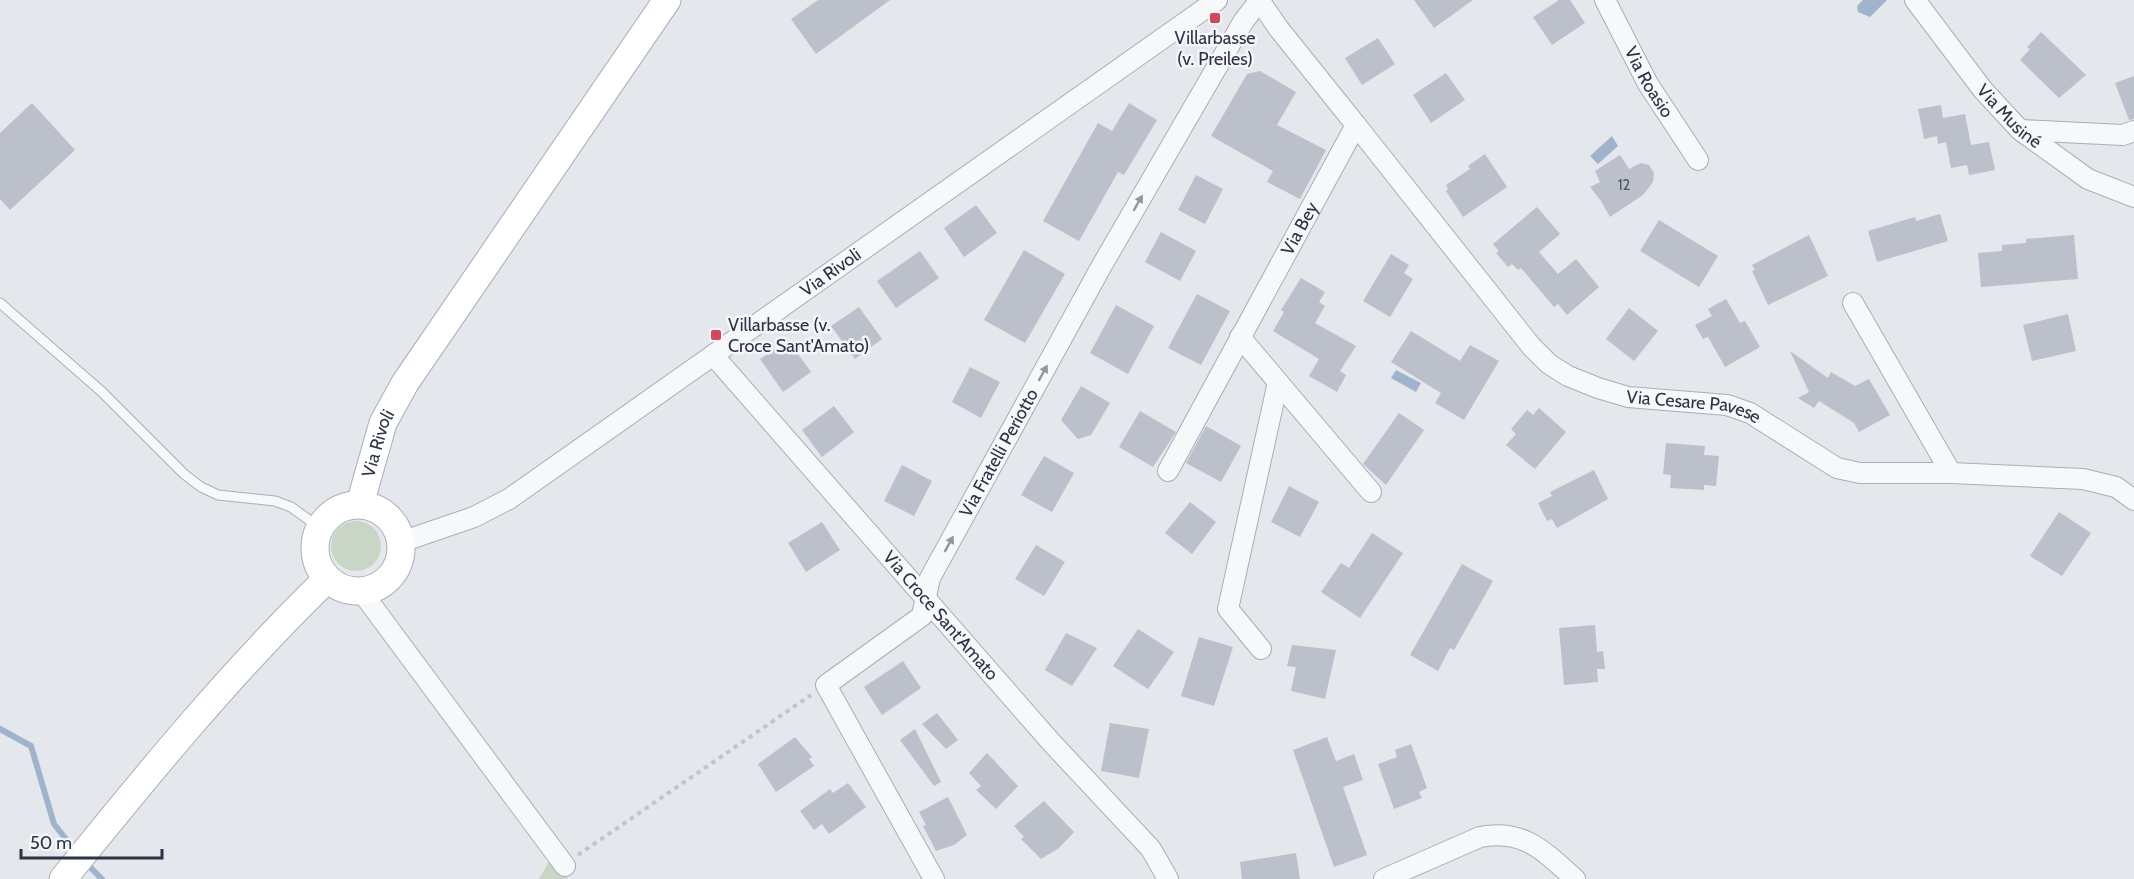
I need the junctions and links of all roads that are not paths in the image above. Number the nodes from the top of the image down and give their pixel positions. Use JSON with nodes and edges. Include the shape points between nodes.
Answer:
{"nodes":[{"id":1,"x":667,"y":0,"type":"edge"},
{"id":2,"x":1217,"y":0,"type":"edge"},
{"id":3,"x":1259,"y":0,"type":"edge"},
{"id":4,"x":1605,"y":0,"type":"edge"},
{"id":5,"x":1915,"y":0,"type":"edge"},
{"id":6,"x":1356,"y":125,"type":"junction"},
{"id":7,"x":2020,"y":130,"type":"junction"},
{"id":8,"x":2134,"y":131,"type":"edge"},
{"id":9,"x":1698,"y":160,"type":"dead end"},
{"id":10,"x":2134,"y":197,"type":"edge"},
{"id":11,"x":0,"y":303,"type":"edge"},
{"id":12,"x":1853,"y":303,"type":"dead end"},
{"id":13,"x":1240,"y":338,"type":"junction"},
{"id":14,"x":713,"y":355,"type":"junction"},
{"id":15,"x":1278,"y":382,"type":"junction"},
{"id":16,"x":1168,"y":471,"type":"dead end"},
{"id":17,"x":1951,"y":473,"type":"junction"},
{"id":18,"x":1371,"y":492,"type":"dead end"},
{"id":19,"x":2134,"y":500,"type":"edge"},
{"id":20,"x":360,"y":504,"type":"junction"},
{"id":21,"x":319,"y":527,"type":"junction"},
{"id":22,"x":401,"y":542,"type":"junction"},
{"id":23,"x":327,"y":579,"type":"junction"},
{"id":24,"x":361,"y":591,"type":"junction"},
{"id":25,"x":925,"y":597,"type":"junction"},
{"id":26,"x":1261,"y":649,"type":"dead end"},
{"id":27,"x":1431,"y":859,"type":"junction"},
{"id":28,"x":565,"y":866,"type":"road end"},
{"id":29,"x":63,"y":879,"type":"edge"},
{"id":30,"x":934,"y":879,"type":"edge"},
{"id":31,"x":1168,"y":879,"type":"edge"},
{"id":32,"x":1384,"y":879,"type":"edge"},
{"id":33,"x":1428,"y":879,"type":"edge"},
{"id":34,"x":1575,"y":879,"type":"edge"}],
"edges":[{"from":1,"to":20,"type":"street","name":"Via Rivoli","via":[[405,383],[383,423]]},
{"from":2,"to":14,"type":"street","name":"Via Rivoli"},
{"from":3,"to":6,"type":"street"},
{"from":25,"to":3,"type":"street","name":"Via Fratelli Periotto","one_way":true,"via":[[930,578],[1101,267]]},
{"from":4,"to":9,"type":"street","name":"Via Roasio","via":[[1648,84]]},
{"from":5,"to":7,"type":"street","name":"Via Musiné","via":[[1983,90]]},
{"from":6,"to":13,"type":"street","name":"Via Bey"},
{"from":6,"to":17,"type":"street","name":"Via Cesare Pavese","via":[[1531,346],[1568,376],[1628,397],[1727,405],[1750,413],[1838,468],[1860,473]]},
{"from":7,"to":8,"type":"street","via":[[2123,135]]},
{"from":7,"to":10,"type":"street","name":"Via Musiné","via":[[2088,179]]},
{"from":11,"to":21,"type":"lane","via":[[201,487],[218,495],[275,501]]},
{"from":12,"to":17,"type":"street"},
{"from":13,"to":15,"type":"street"},
{"from":13,"to":16,"type":"street","name":"Via Bey"},
{"from":14,"to":22,"type":"street","name":"Via Rivoli","via":[[509,499],[474,517]]},
{"from":14,"to":25,"type":"street","name":"Via Croce Sant'Amato"},
{"from":15,"to":18,"type":"street"},
{"from":15,"to":26,"type":"street","via":[[1228,609]]},
{"from":17,"to":19,"type":"street","name":"Via Cesare Pavese","via":[[2083,479],[2116,487]]},
{"from":20,"to":21,"type":"street","via":[[336,510]]},
{"from":20,"to":22,"type":"street","name":"Via Rivoli","via":[[378,509],[392,520]]},
{"from":21,"to":23,"type":"street","via":[[314,549]]},
{"from":22,"to":24,"type":"street","via":[[396,570],[387,581]]},
{"from":23,"to":24,"type":"street","via":[[337,586]]},
{"from":23,"to":29,"type":"street","via":[[267,638],[177,738]]},
{"from":24,"to":28,"type":"street"},
{"from":25,"to":30,"type":"street","name":"Via Fratelli Periotto","via":[[922,616],[826,685]]},
{"from":25,"to":31,"type":"street","name":"Via Croce Sant'Amato","via":[[1051,742],[1152,849]]},
{"from":27,"to":32,"type":"street"},
{"from":27,"to":33,"type":"street"},
{"from":27,"to":34,"type":"street","via":[[1480,837],[1497,833],[1515,835],[1535,845]]}]}
